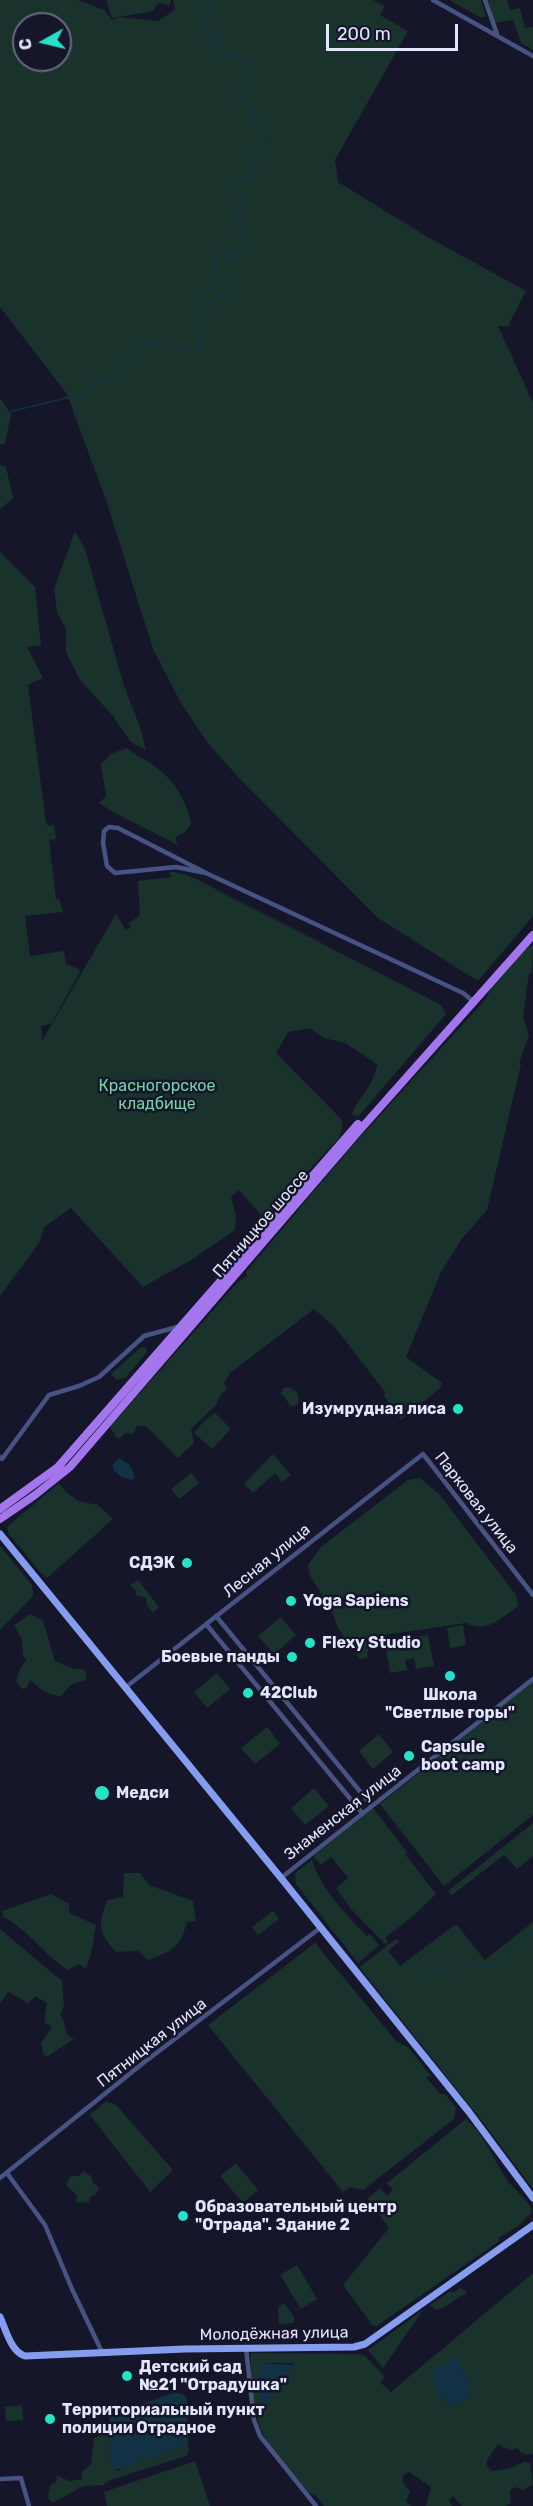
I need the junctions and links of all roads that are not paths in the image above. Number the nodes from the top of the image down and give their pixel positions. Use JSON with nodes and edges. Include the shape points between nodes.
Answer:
{"nodes":[{"id":1,"x":433,"y":0,"type":"edge"},
{"id":2,"x":485,"y":0,"type":"edge"},
{"id":3,"x":498,"y":36,"type":"junction"},
{"id":4,"x":533,"y":56,"type":"edge"},
{"id":5,"x":171,"y":855,"type":"junction"},
{"id":6,"x":169,"y":867,"type":"junction"},
{"id":7,"x":206,"y":873,"type":"junction"},
{"id":8,"x":533,"y":928,"type":"edge"},
{"id":9,"x":533,"y":935,"type":"edge"},
{"id":10,"x":472,"y":1000,"type":"junction"},
{"id":11,"x":192,"y":1314,"type":"junction"},
{"id":12,"x":423,"y":1454,"type":"joint"},
{"id":13,"x":0,"y":1457,"type":"edge"},
{"id":14,"x":0,"y":1509,"type":"edge"},
{"id":15,"x":0,"y":1519,"type":"edge"},
{"id":16,"x":0,"y":1534,"type":"edge"},
{"id":17,"x":533,"y":1595,"type":"edge"},
{"id":18,"x":216,"y":1616,"type":"junction"},
{"id":19,"x":206,"y":1624,"type":"junction"},
{"id":20,"x":533,"y":1679,"type":"edge"},
{"id":21,"x":126,"y":1687,"type":"junction"},
{"id":22,"x":372,"y":1806,"type":"junction"},
{"id":23,"x":362,"y":1813,"type":"junction"},
{"id":24,"x":281,"y":1878,"type":"junction"},
{"id":25,"x":320,"y":1928,"type":"junction"},
{"id":26,"x":7,"y":2173,"type":"junction"},
{"id":27,"x":0,"y":2178,"type":"edge"},
{"id":28,"x":533,"y":2198,"type":"edge"},
{"id":29,"x":533,"y":2224,"type":"edge"},
{"id":30,"x":0,"y":2317,"type":"edge"},
{"id":31,"x":246,"y":2348,"type":"junction"},
{"id":32,"x":102,"y":2352,"type":"junction"},
{"id":33,"x":0,"y":2479,"type":"edge"},
{"id":34,"x":29,"y":2506,"type":"edge"},
{"id":35,"x":315,"y":2506,"type":"edge"}],
"edges":[{"from":1,"to":3,"type":"street"},
{"from":2,"to":3,"type":"street"},
{"from":3,"to":4,"type":"street"},
{"from":5,"to":6,"type":"street","via":[[174,861]]},
{"from":5,"to":6,"type":"street","via":[[118,828],[104,831],[105,861],[111,871],[120,874]]},
{"from":5,"to":7,"type":"street"},
{"from":6,"to":7,"type":"street"},
{"from":7,"to":10,"type":"street"},
{"from":8,"to":10,"type":"main road","name":"Пятницкое шоссе"},
{"from":9,"to":10,"type":"main road","name":"Пятницкое шоссе"},
{"from":10,"to":11,"type":"main road","name":"Пятницкое шоссе"},
{"from":10,"to":15,"type":"main road","name":"Пятницкое шоссе","via":[[70,1467]]},
{"from":11,"to":13,"type":"street","via":[[176,1328],[144,1336],[99,1377],[49,1395]]},
{"from":11,"to":14,"type":"main road","name":"Пятницкое шоссе","via":[[58,1467]]},
{"from":12,"to":17,"type":"street","name":"Парковая улица"},
{"from":12,"to":18,"type":"street","name":"Лесная улица"},
{"from":16,"to":21,"type":"street"},
{"from":18,"to":19,"type":"street","name":"Лесная улица"},
{"from":18,"to":22,"type":"street"},
{"from":19,"to":21,"type":"street","name":"Лесная улица"},
{"from":19,"to":23,"type":"street"},
{"from":20,"to":22,"type":"street","name":"Знаменская улица"},
{"from":21,"to":24,"type":"street"},
{"from":22,"to":23,"type":"street","name":"Знаменская улица"},
{"from":23,"to":24,"type":"street","name":"Знаменская улица"},
{"from":24,"to":25,"type":"street"},
{"from":25,"to":26,"type":"street","name":"Пятницкая улица"},
{"from":25,"to":28,"type":"street","via":[[469,2112]]},
{"from":26,"to":27,"type":"street","name":"Пятницкая улица"},
{"from":26,"to":32,"type":"street","via":[[45,2226]]},
{"from":29,"to":31,"type":"street","name":"Молодёжная улица","via":[[361,2346]]},
{"from":30,"to":32,"type":"street","name":"Молодёжная улица","via":[[21,2356]]},
{"from":31,"to":32,"type":"street","name":"Молодёжная улица"},
{"from":31,"to":35,"type":"street","via":[[254,2420],[260,2436]]},
{"from":33,"to":34,"type":"street","via":[[21,2478]]}]}
